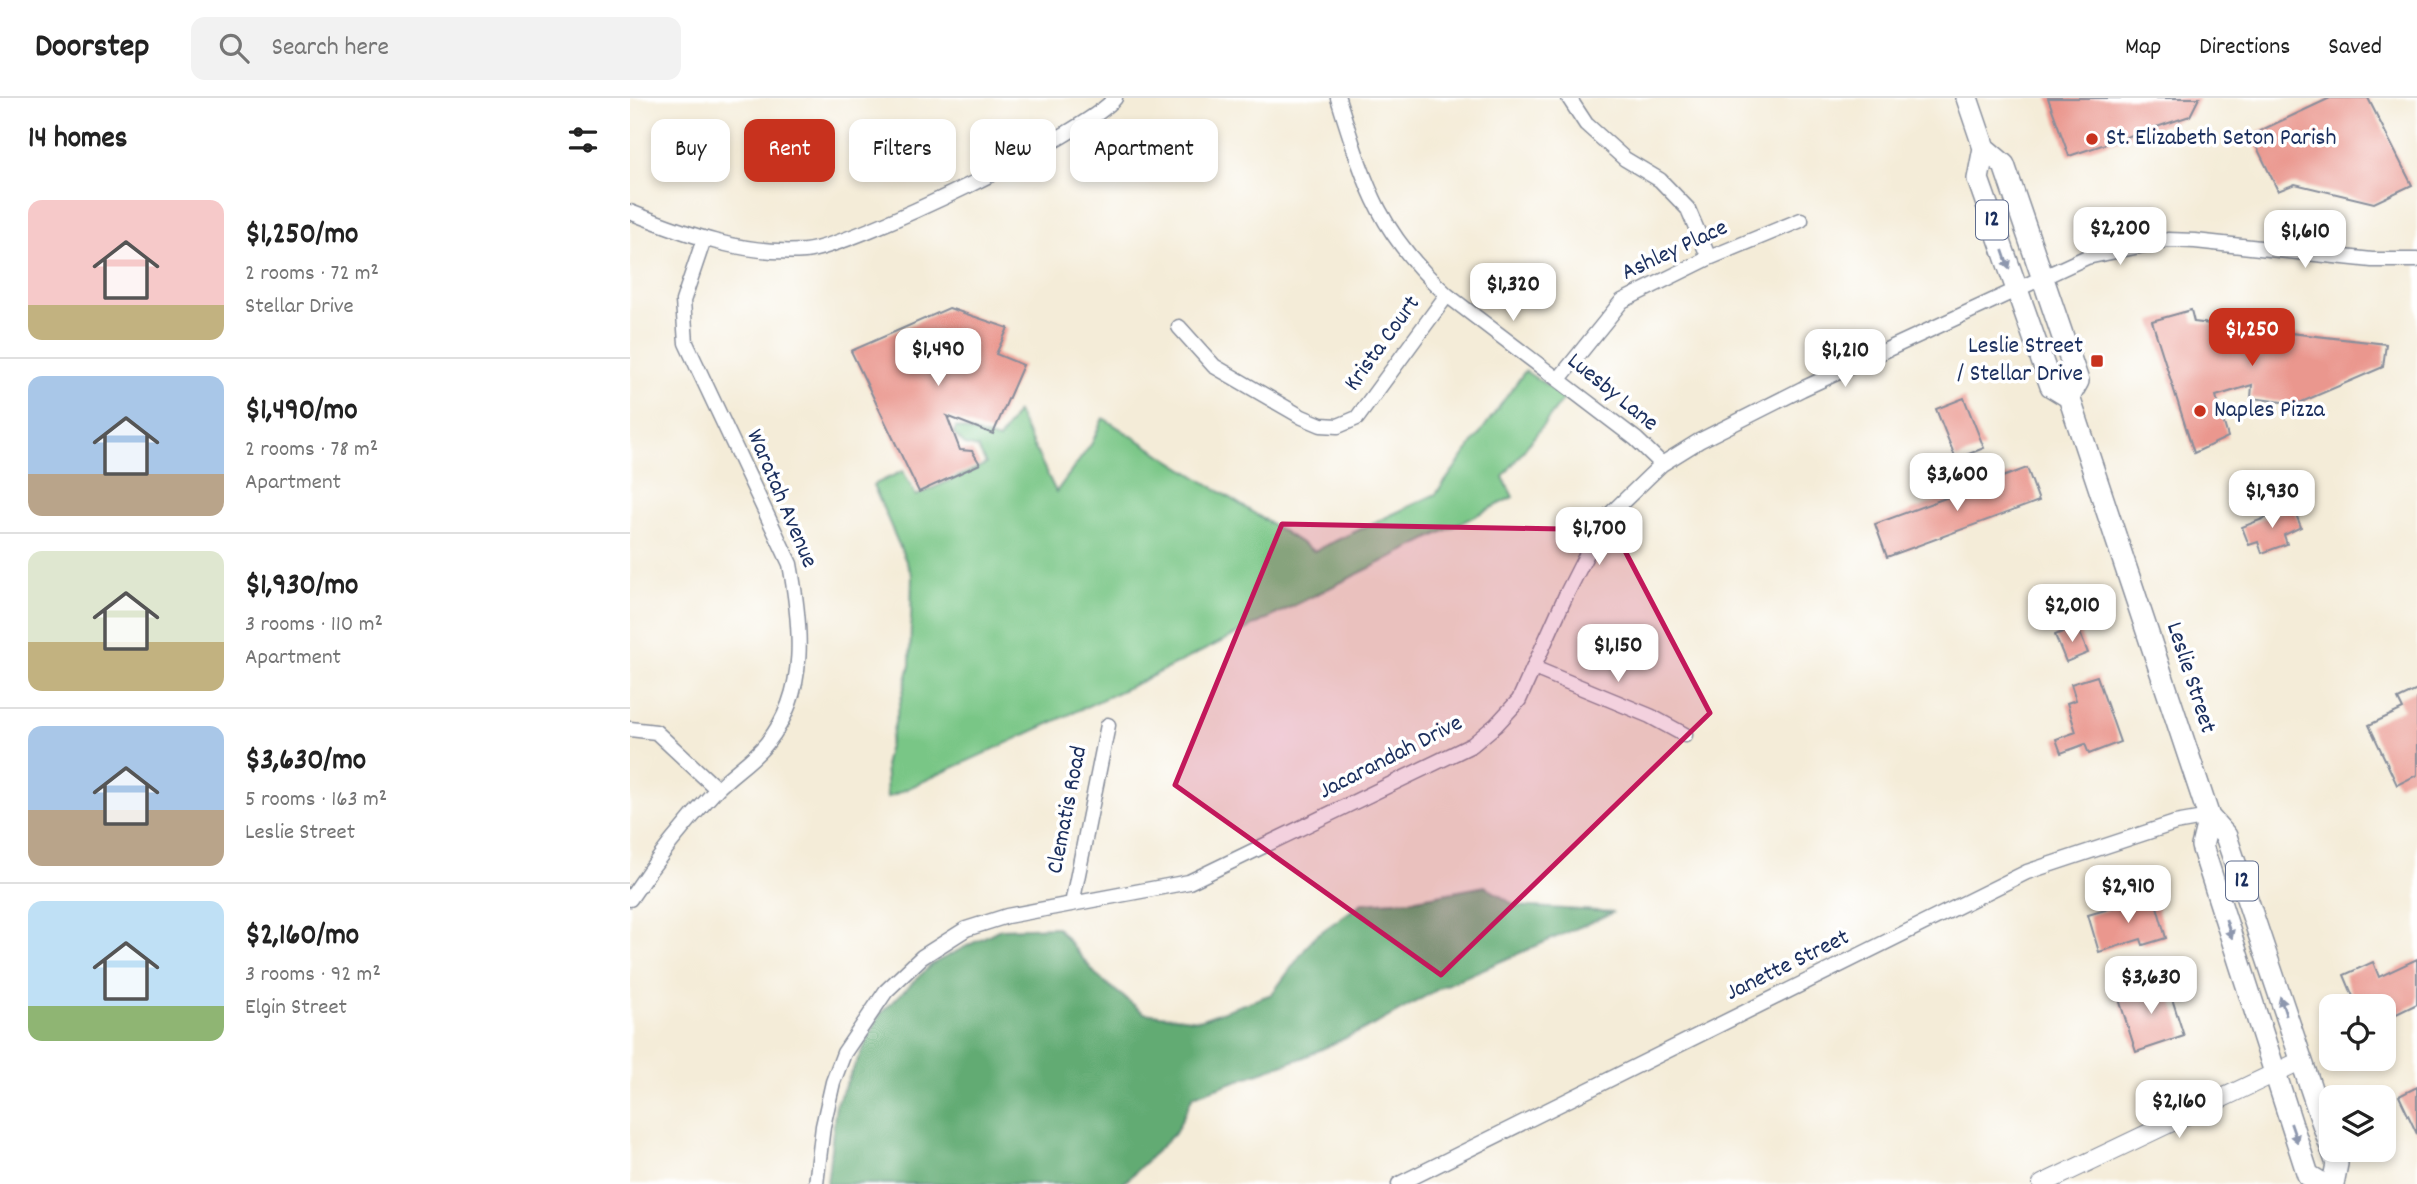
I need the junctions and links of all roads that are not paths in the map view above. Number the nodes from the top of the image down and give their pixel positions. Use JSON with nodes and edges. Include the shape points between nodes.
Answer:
{"nodes":[{"id":1,"x":1115,"y":98,"type":"edge"},
{"id":2,"x":1338,"y":98,"type":"edge"},
{"id":3,"x":1570,"y":98,"type":"edge"},
{"id":4,"x":1967,"y":98,"type":"edge"},
{"id":5,"x":1984,"y":148,"type":"junction"},
{"id":6,"x":630,"y":212,"type":"edge"},
{"id":7,"x":1801,"y":220,"type":"dead end"},
{"id":8,"x":704,"y":239,"type":"junction"},
{"id":9,"x":1709,"y":258,"type":"junction"},
{"id":10,"x":2417,"y":260,"type":"edge"},
{"id":11,"x":2043,"y":278,"type":"junction"},
{"id":12,"x":2017,"y":291,"type":"junction"},
{"id":13,"x":1447,"y":295,"type":"junction"},
{"id":14,"x":1179,"y":327,"type":"dead end"},
{"id":15,"x":1559,"y":379,"type":"junction"},
{"id":16,"x":2069,"y":397,"type":"junction"},
{"id":17,"x":1662,"y":464,"type":"junction"},
{"id":18,"x":1534,"y":668,"type":"junction"},
{"id":19,"x":1108,"y":725,"type":"dead end"},
{"id":20,"x":630,"y":729,"type":"edge"},
{"id":21,"x":1685,"y":735,"type":"dead end"},
{"id":22,"x":717,"y":789,"type":"junction"},
{"id":23,"x":2209,"y":817,"type":"junction"},
{"id":24,"x":630,"y":899,"type":"edge"},
{"id":25,"x":1072,"y":904,"type":"junction"},
{"id":26,"x":2300,"y":1061,"type":"junction"},
{"id":27,"x":2273,"y":1073,"type":"junction"},
{"id":28,"x":2319,"y":1115,"type":"edge"},
{"id":29,"x":2336,"y":1162,"type":"edge"},
{"id":30,"x":816,"y":1184,"type":"edge"},
{"id":31,"x":1399,"y":1184,"type":"edge"},
{"id":32,"x":2042,"y":1184,"type":"edge"},
{"id":33,"x":2323,"y":1184,"type":"edge"},
{"id":34,"x":2333,"y":1184,"type":"edge"}],
"edges":[{"from":1,"to":8,"type":"street","via":[[1080,125],[977,181],[852,238],[809,251],[759,251]]},
{"from":2,"to":13,"type":"street","name":"Luesby Lane","via":[[1377,209],[1395,242]]},
{"from":3,"to":9,"type":"street","via":[[1586,124],[1625,159],[1660,180],[1688,209]]},
{"from":4,"to":5,"type":"main road","name":"Leslie Street","number":"12"},
{"from":5,"to":11,"type":"main road","name":"Leslie Street","number":"12","via":[[2004,165]]},
{"from":5,"to":12,"type":"main road","name":"Leslie Street","number":"12","one_way":true,"via":[[1978,178]]},
{"from":6,"to":8,"type":"street"},
{"from":7,"to":9,"type":"street","name":"Ashley Place"},
{"from":8,"to":22,"type":"street","name":"Waratah Avenue","via":[[683,301],[686,343],[790,564],[800,648],[794,692],[785,715],[766,744]]},
{"from":9,"to":15,"type":"street","name":"Ashley Place","via":[[1622,301]]},
{"from":10,"to":11,"type":"street","name":"Jacarandah Drive","via":[[2372,260],[2168,240],[2087,257]]},
{"from":11,"to":12,"type":"street","name":"Jacarandah Drive"},
{"from":11,"to":16,"type":"main road","name":"Leslie Street","number":"12","via":[[2078,381]]},
{"from":12,"to":16,"type":"main road","name":"Leslie Street","number":"12","via":[[2051,386]]},
{"from":12,"to":17,"type":"street","name":"Jacarandah Drive","via":[[1802,389]]},
{"from":13,"to":14,"type":"street","name":"Krista Court","via":[[1357,418],[1338,426],[1302,417],[1214,366]]},
{"from":13,"to":15,"type":"street","name":"Luesby Lane"},
{"from":15,"to":17,"type":"street","name":"Luesby Lane"},
{"from":16,"to":23,"type":"main road","name":"Leslie Street","number":"12"},
{"from":17,"to":18,"type":"street","name":"Jacarandah Drive","via":[[1604,520]]},
{"from":18,"to":21,"type":"street"},
{"from":18,"to":25,"type":"street","name":"Jacarandah Drive","via":[[1518,700],[1472,746],[1189,882]]},
{"from":19,"to":25,"type":"street","name":"Clematis Road"},
{"from":20,"to":22,"type":"street","via":[[656,732]]},
{"from":22,"to":24,"type":"street","name":"Waratah Avenue"},
{"from":26,"to":23,"type":"main road","name":"Leslie Street","number":"12","one_way":true,"via":[[2226,836]]},
{"from":23,"to":27,"type":"main road","name":"Leslie Street","number":"12","one_way":true,"via":[[2202,846]]},
{"from":23,"to":31,"type":"street","name":"Janette Street","via":[[2175,823],[2027,872]]},
{"from":25,"to":30,"type":"street","name":"Jacarandah Drive","via":[[966,929],[922,957],[886,991],[844,1053],[833,1082]]},
{"from":26,"to":27,"type":"street"},
{"from":26,"to":28,"type":"main road","name":"Leslie Street","number":"12"},
{"from":27,"to":32,"type":"street"},
{"from":27,"to":33,"type":"main road","name":"Leslie Street","number":"12","one_way":true,"via":[[2308,1175]]},
{"from":29,"to":34,"type":"main road","name":"Leslie Street","number":"12"}]}
